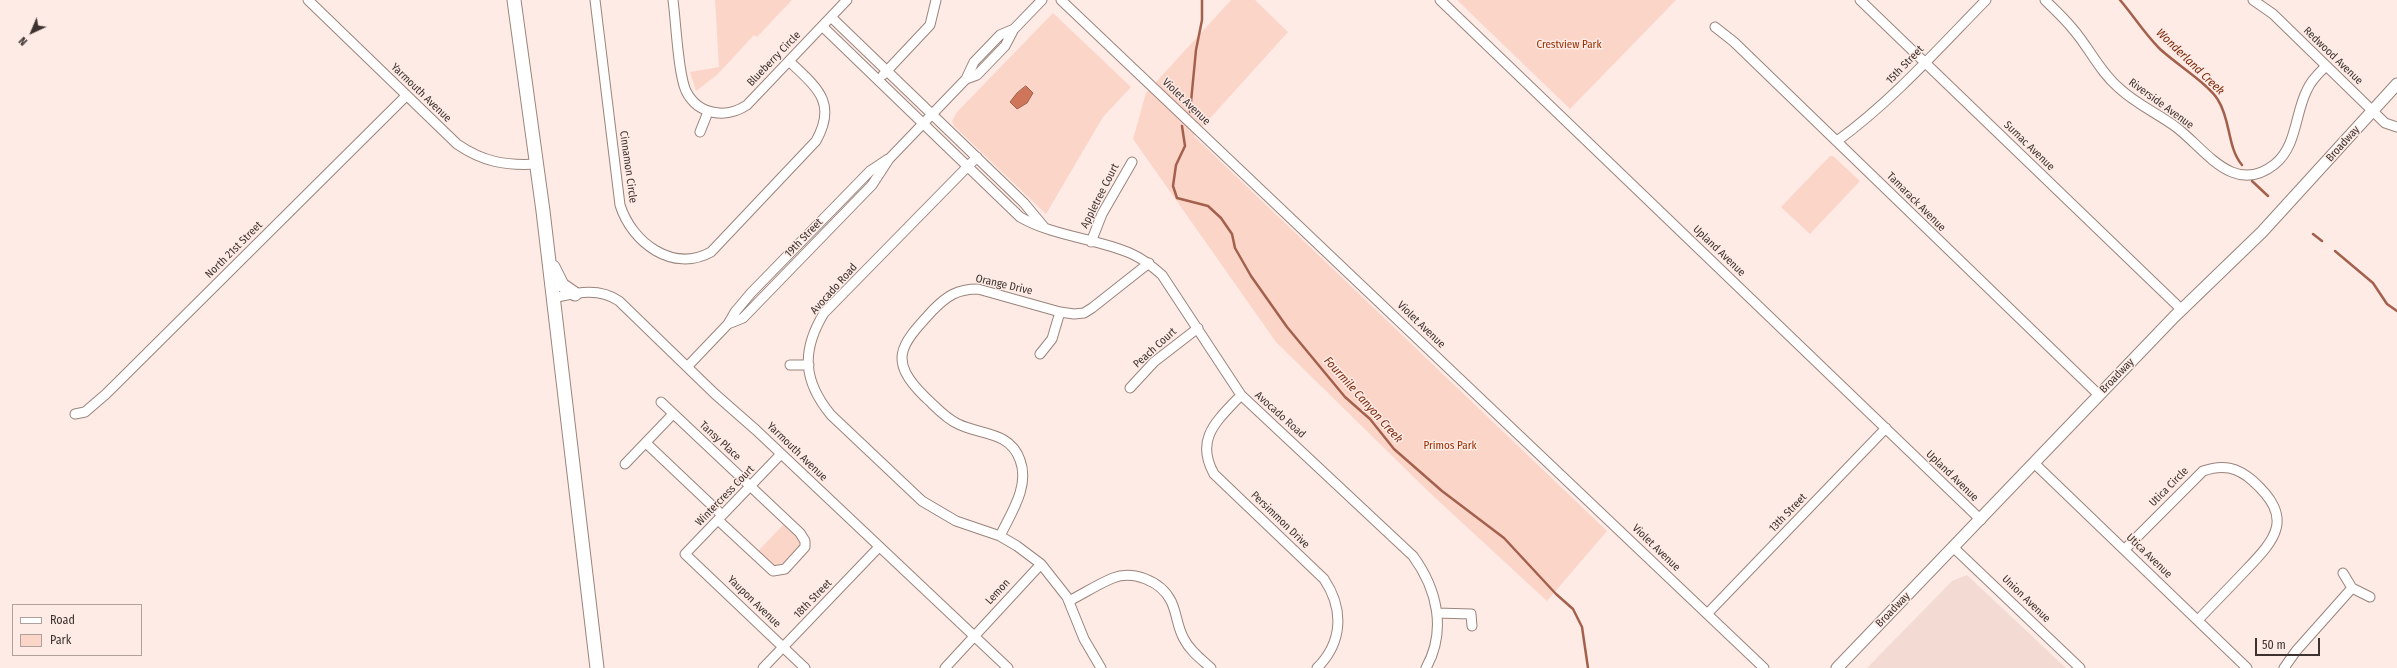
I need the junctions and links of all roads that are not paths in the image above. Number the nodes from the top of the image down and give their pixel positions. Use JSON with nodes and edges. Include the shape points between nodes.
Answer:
{"nodes":[{"id":1,"x":308,"y":0,"type":"edge"},
{"id":2,"x":514,"y":0,"type":"edge"},
{"id":3,"x":595,"y":0,"type":"edge"},
{"id":4,"x":673,"y":0,"type":"edge"},
{"id":5,"x":847,"y":0,"type":"edge"},
{"id":6,"x":936,"y":0,"type":"edge"},
{"id":7,"x":1042,"y":0,"type":"edge"},
{"id":8,"x":1061,"y":0,"type":"edge"},
{"id":9,"x":1440,"y":0,"type":"edge"},
{"id":10,"x":1860,"y":0,"type":"edge"},
{"id":11,"x":1986,"y":0,"type":"edge"},
{"id":12,"x":2045,"y":0,"type":"edge"},
{"id":13,"x":2253,"y":0,"type":"edge"},
{"id":14,"x":831,"y":17,"type":"junction"},
{"id":15,"x":822,"y":26,"type":"junction"},
{"id":16,"x":1715,"y":27,"type":"dead end"},
{"id":17,"x":789,"y":61,"type":"junction"},
{"id":18,"x":1924,"y":62,"type":"junction"},
{"id":19,"x":2326,"y":66,"type":"junction"},
{"id":20,"x":887,"y":71,"type":"junction"},
{"id":21,"x":878,"y":80,"type":"junction"},
{"id":22,"x":2397,"y":84,"type":"edge"},
{"id":23,"x":406,"y":96,"type":"junction"},
{"id":24,"x":708,"y":112,"type":"junction"},
{"id":25,"x":2372,"y":112,"type":"junction"},
{"id":26,"x":932,"y":114,"type":"junction"},
{"id":27,"x":922,"y":124,"type":"junction"},
{"id":28,"x":2397,"y":127,"type":"edge"},
{"id":29,"x":700,"y":132,"type":"dead end"},
{"id":30,"x":1837,"y":141,"type":"junction"},
{"id":31,"x":977,"y":157,"type":"junction"},
{"id":32,"x":1132,"y":162,"type":"dead end"},
{"id":33,"x":537,"y":164,"type":"junction"},
{"id":34,"x":967,"y":167,"type":"junction"},
{"id":35,"x":1045,"y":228,"type":"junction"},
{"id":36,"x":1091,"y":242,"type":"junction"},
{"id":37,"x":547,"y":250,"type":"junction"},
{"id":38,"x":1149,"y":263,"type":"junction"},
{"id":39,"x":575,"y":294,"type":"junction"},
{"id":40,"x":553,"y":298,"type":"junction"},
{"id":41,"x":2182,"y":310,"type":"junction"},
{"id":42,"x":1060,"y":312,"type":"junction"},
{"id":43,"x":1198,"y":328,"type":"junction"},
{"id":44,"x":1040,"y":354,"type":"dead end"},
{"id":45,"x":790,"y":365,"type":"dead end"},
{"id":46,"x":808,"y":365,"type":"junction"},
{"id":47,"x":687,"y":367,"type":"junction"},
{"id":48,"x":1130,"y":388,"type":"dead end"},
{"id":49,"x":1241,"y":395,"type":"junction"},
{"id":50,"x":2099,"y":395,"type":"junction"},
{"id":51,"x":661,"y":402,"type":"dead end"},
{"id":52,"x":75,"y":414,"type":"dead end"},
{"id":53,"x":673,"y":414,"type":"junction"},
{"id":54,"x":1886,"y":428,"type":"junction"},
{"id":55,"x":646,"y":443,"type":"junction"},
{"id":56,"x":781,"y":454,"type":"junction"},
{"id":57,"x":2034,"y":463,"type":"junction"},
{"id":58,"x":625,"y":464,"type":"dead end"},
{"id":59,"x":750,"y":486,"type":"junction"},
{"id":60,"x":720,"y":518,"type":"junction"},
{"id":61,"x":1981,"y":520,"type":"junction"},
{"id":62,"x":1000,"y":536,"type":"junction"},
{"id":63,"x":879,"y":547,"type":"junction"},
{"id":64,"x":1954,"y":548,"type":"junction"},
{"id":65,"x":2125,"y":549,"type":"junction"},
{"id":66,"x":685,"y":554,"type":"joint"},
{"id":67,"x":1040,"y":564,"type":"junction"},
{"id":68,"x":2343,"y":573,"type":"dead end"},
{"id":69,"x":2352,"y":588,"type":"junction"},
{"id":70,"x":2370,"y":596,"type":"dead end"},
{"id":71,"x":1069,"y":601,"type":"junction"},
{"id":72,"x":1437,"y":613,"type":"junction"},
{"id":73,"x":1707,"y":614,"type":"junction"},
{"id":74,"x":2198,"y":620,"type":"junction"},
{"id":75,"x":1472,"y":626,"type":"dead end"},
{"id":76,"x":974,"y":636,"type":"junction"},
{"id":77,"x":783,"y":647,"type":"junction"},
{"id":78,"x":597,"y":668,"type":"edge"},
{"id":79,"x":763,"y":668,"type":"edge"},
{"id":80,"x":805,"y":668,"type":"edge"},
{"id":81,"x":945,"y":668,"type":"edge"},
{"id":82,"x":1008,"y":668,"type":"edge"},
{"id":83,"x":1102,"y":668,"type":"edge"},
{"id":84,"x":1211,"y":668,"type":"edge"},
{"id":85,"x":1317,"y":668,"type":"edge"},
{"id":86,"x":1426,"y":668,"type":"edge"},
{"id":87,"x":1764,"y":668,"type":"edge"},
{"id":88,"x":1837,"y":668,"type":"edge"},
{"id":89,"x":2080,"y":668,"type":"edge"},
{"id":90,"x":2247,"y":668,"type":"edge"},
{"id":91,"x":2284,"y":668,"type":"edge"}],
"edges":[{"from":1,"to":23,"type":"street","name":"Yarmouth Avenue"},
{"from":2,"to":33,"type":"highway"},
{"from":3,"to":17,"type":"street","name":"Cinnamon Circle","via":[[619,198],[623,213],[633,230],[656,251],[684,265],[704,256],[717,246],[813,146],[822,132],[830,114],[819,91]]},
{"from":4,"to":24,"type":"street","via":[[685,87],[692,99]]},
{"from":5,"to":14,"type":"street","name":"Blueberry Circle"},
{"from":6,"to":20,"type":"street","via":[[930,25]]},
{"from":7,"to":26,"type":"street","name":"19th Street","via":[[1014,29],[1005,46],[994,58],[974,77],[966,79]]},
{"from":8,"to":73,"type":"street","name":"Violet Avenue"},
{"from":9,"to":54,"type":"street","name":"Upland Avenue"},
{"from":10,"to":18,"type":"street","name":"Sumac Avenue"},
{"from":11,"to":18,"type":"street","name":"15th Street"},
{"from":12,"to":19,"type":"street","name":"Riverside Avenue","via":[[2073,28],[2099,66],[2118,87],[2138,104],[2176,127],[2229,172],[2256,173],[2275,164],[2283,156],[2289,146],[2307,90]]},
{"from":13,"to":19,"type":"street","name":"Redwood Avenue","via":[[2273,14]]},
{"from":14,"to":15,"type":"street","name":"Blueberry Circle"},
{"from":14,"to":20,"type":"street"},
{"from":15,"to":17,"type":"street","name":"Blueberry Circle"},
{"from":15,"to":21,"type":"street","name":"Avocado Road"},
{"from":16,"to":30,"type":"street","name":"Tamarack Avenue","via":[[1734,42]]},
{"from":17,"to":24,"type":"street","name":"Blueberry Circle","via":[[740,109],[726,114]]},
{"from":18,"to":30,"type":"street","name":"15th Street","via":[[1870,117]]},
{"from":18,"to":41,"type":"street","name":"Sumac Avenue"},
{"from":19,"to":25,"type":"street","name":"Redwood Avenue"},
{"from":20,"to":21,"type":"street"},
{"from":20,"to":26,"type":"street"},
{"from":21,"to":27,"type":"street","name":"Avocado Road"},
{"from":22,"to":25,"type":"main road","name":"Broadway"},
{"from":23,"to":33,"type":"street","name":"Yarmouth Avenue","via":[[450,138],[473,154],[504,165]]},
{"from":23,"to":52,"type":"street","name":"North 21st Street","via":[[106,394],[85,412]]},
{"from":24,"to":29,"type":"street"},
{"from":25,"to":28,"type":"street","name":"Redwood Avenue","via":[[2385,123]]},
{"from":25,"to":41,"type":"main road","name":"Broadway","via":[[2262,232]]},
{"from":26,"to":27,"type":"street","name":"19th Street"},
{"from":26,"to":31,"type":"street"},
{"from":27,"to":34,"type":"street","name":"Avocado Road"},
{"from":27,"to":47,"type":"street","name":"19th Street","via":[[889,159],[867,190],[743,318],[728,324]]},
{"from":30,"to":50,"type":"street","name":"Tamarack Avenue"},
{"from":31,"to":34,"type":"street","name":"Avocado Road"},
{"from":31,"to":35,"type":"street","via":[[1024,203]]},
{"from":32,"to":36,"type":"street","name":"Appletree Court","via":[[1102,214]]},
{"from":33,"to":37,"type":"highway"},
{"from":34,"to":35,"type":"street","name":"Avocado Road","via":[[1020,217]]},
{"from":34,"to":46,"type":"street","name":"Avocado Road","via":[[824,313],[814,330]]},
{"from":35,"to":36,"type":"street","name":"Avocado Road"},
{"from":36,"to":38,"type":"street","name":"Avocado Road","via":[[1131,254]]},
{"from":37,"to":39,"type":"highway","via":[[560,282]]},
{"from":37,"to":40,"type":"highway"},
{"from":38,"to":42,"type":"street","name":"Orange Drive","via":[[1092,308],[1074,314]]},
{"from":38,"to":43,"type":"street","name":"Avocado Road","via":[[1166,279]]},
{"from":39,"to":40,"type":"street","name":"Yarmouth Avenue"},
{"from":39,"to":47,"type":"street","name":"Yarmouth Avenue","via":[[599,292],[616,299]]},
{"from":40,"to":78,"type":"highway"},
{"from":41,"to":50,"type":"main road","name":"Broadway"},
{"from":42,"to":44,"type":"street","via":[[1052,339]]},
{"from":42,"to":62,"type":"street","name":"Orange Drive","via":[[978,289],[964,289],[943,300],[907,339],[902,352],[904,368],[910,382],[946,416],[968,429],[997,435],[1007,441],[1020,459],[1024,474],[1022,489]]},
{"from":43,"to":48,"type":"street","name":"Peach Court","via":[[1154,362]]},
{"from":43,"to":49,"type":"street","name":"Avocado Road"},
{"from":45,"to":46,"type":"street"},
{"from":46,"to":62,"type":"street","name":"Avocado Road","via":[[812,387],[831,415],[922,501],[977,532]]},
{"from":47,"to":56,"type":"street","name":"Yarmouth Avenue"},
{"from":49,"to":72,"type":"street","name":"Avocado Road","via":[[1413,556],[1431,585]]},
{"from":49,"to":85,"type":"street","name":"Persimmon Drive","via":[[1209,433],[1206,449],[1208,464],[1214,474],[1324,579],[1332,590],[1337,603],[1338,634],[1326,659]]},
{"from":50,"to":57,"type":"main road","name":"Broadway"},
{"from":51,"to":53,"type":"street","name":"Tansy Place"},
{"from":53,"to":55,"type":"street"},
{"from":53,"to":59,"type":"street","name":"Tansy Place"},
{"from":54,"to":61,"type":"street","name":"Upland Avenue"},
{"from":54,"to":73,"type":"street","name":"13th Street"},
{"from":55,"to":58,"type":"street"},
{"from":55,"to":60,"type":"street"},
{"from":56,"to":59,"type":"street","name":"Wintercress Court"},
{"from":56,"to":63,"type":"street","name":"Yarmouth Avenue"},
{"from":57,"to":61,"type":"main road","name":"Broadway"},
{"from":57,"to":65,"type":"street","name":"Utica Avenue"},
{"from":59,"to":60,"type":"street","name":"Wintercress Court"},
{"from":59,"to":60,"type":"street","name":"Tansy Place","via":[[803,538],[805,547],[799,555],[785,569],[773,571]]},
{"from":60,"to":66,"type":"street","name":"Wintercress Court"},
{"from":61,"to":64,"type":"main road","name":"Broadway"},
{"from":62,"to":67,"type":"street","name":"Avocado Road"},
{"from":63,"to":76,"type":"street","name":"Yarmouth Avenue"},
{"from":63,"to":77,"type":"street","name":"18th Street"},
{"from":64,"to":88,"type":"main road","name":"Broadway"},
{"from":64,"to":89,"type":"street","name":"Union Avenue"},
{"from":65,"to":74,"type":"street","name":"Utica Avenue"},
{"from":65,"to":74,"type":"street","name":"Utica Circle","via":[[2203,471],[2216,466],[2230,467],[2242,472],[2267,494],[2276,515],[2276,531],[2269,546]]},
{"from":66,"to":77,"type":"street","name":"Yaupon Avenue"},
{"from":67,"to":71,"type":"street","name":"Avocado Road","via":[[1052,576]]},
{"from":67,"to":76,"type":"street","name":"Lemon"},
{"from":68,"to":69,"type":"street"},
{"from":69,"to":70,"type":"street"},
{"from":69,"to":91,"type":"street"},
{"from":71,"to":83,"type":"street","name":"Avocado Road","via":[[1084,639]]},
{"from":71,"to":84,"type":"street","via":[[1125,575],[1155,583],[1170,600],[1184,640]]},
{"from":72,"to":75,"type":"street","via":[[1471,614]]},
{"from":72,"to":86,"type":"street","name":"Avocado Road","via":[[1437,634]]},
{"from":73,"to":87,"type":"street","name":"Violet Avenue"},
{"from":74,"to":90,"type":"street","name":"Utica Avenue"},
{"from":76,"to":81,"type":"street","name":"Lemon"},
{"from":76,"to":82,"type":"street","name":"Yarmouth Avenue"},
{"from":77,"to":79,"type":"street","name":"18th Street"},
{"from":77,"to":80,"type":"street","name":"Yaupon Avenue"}]}
